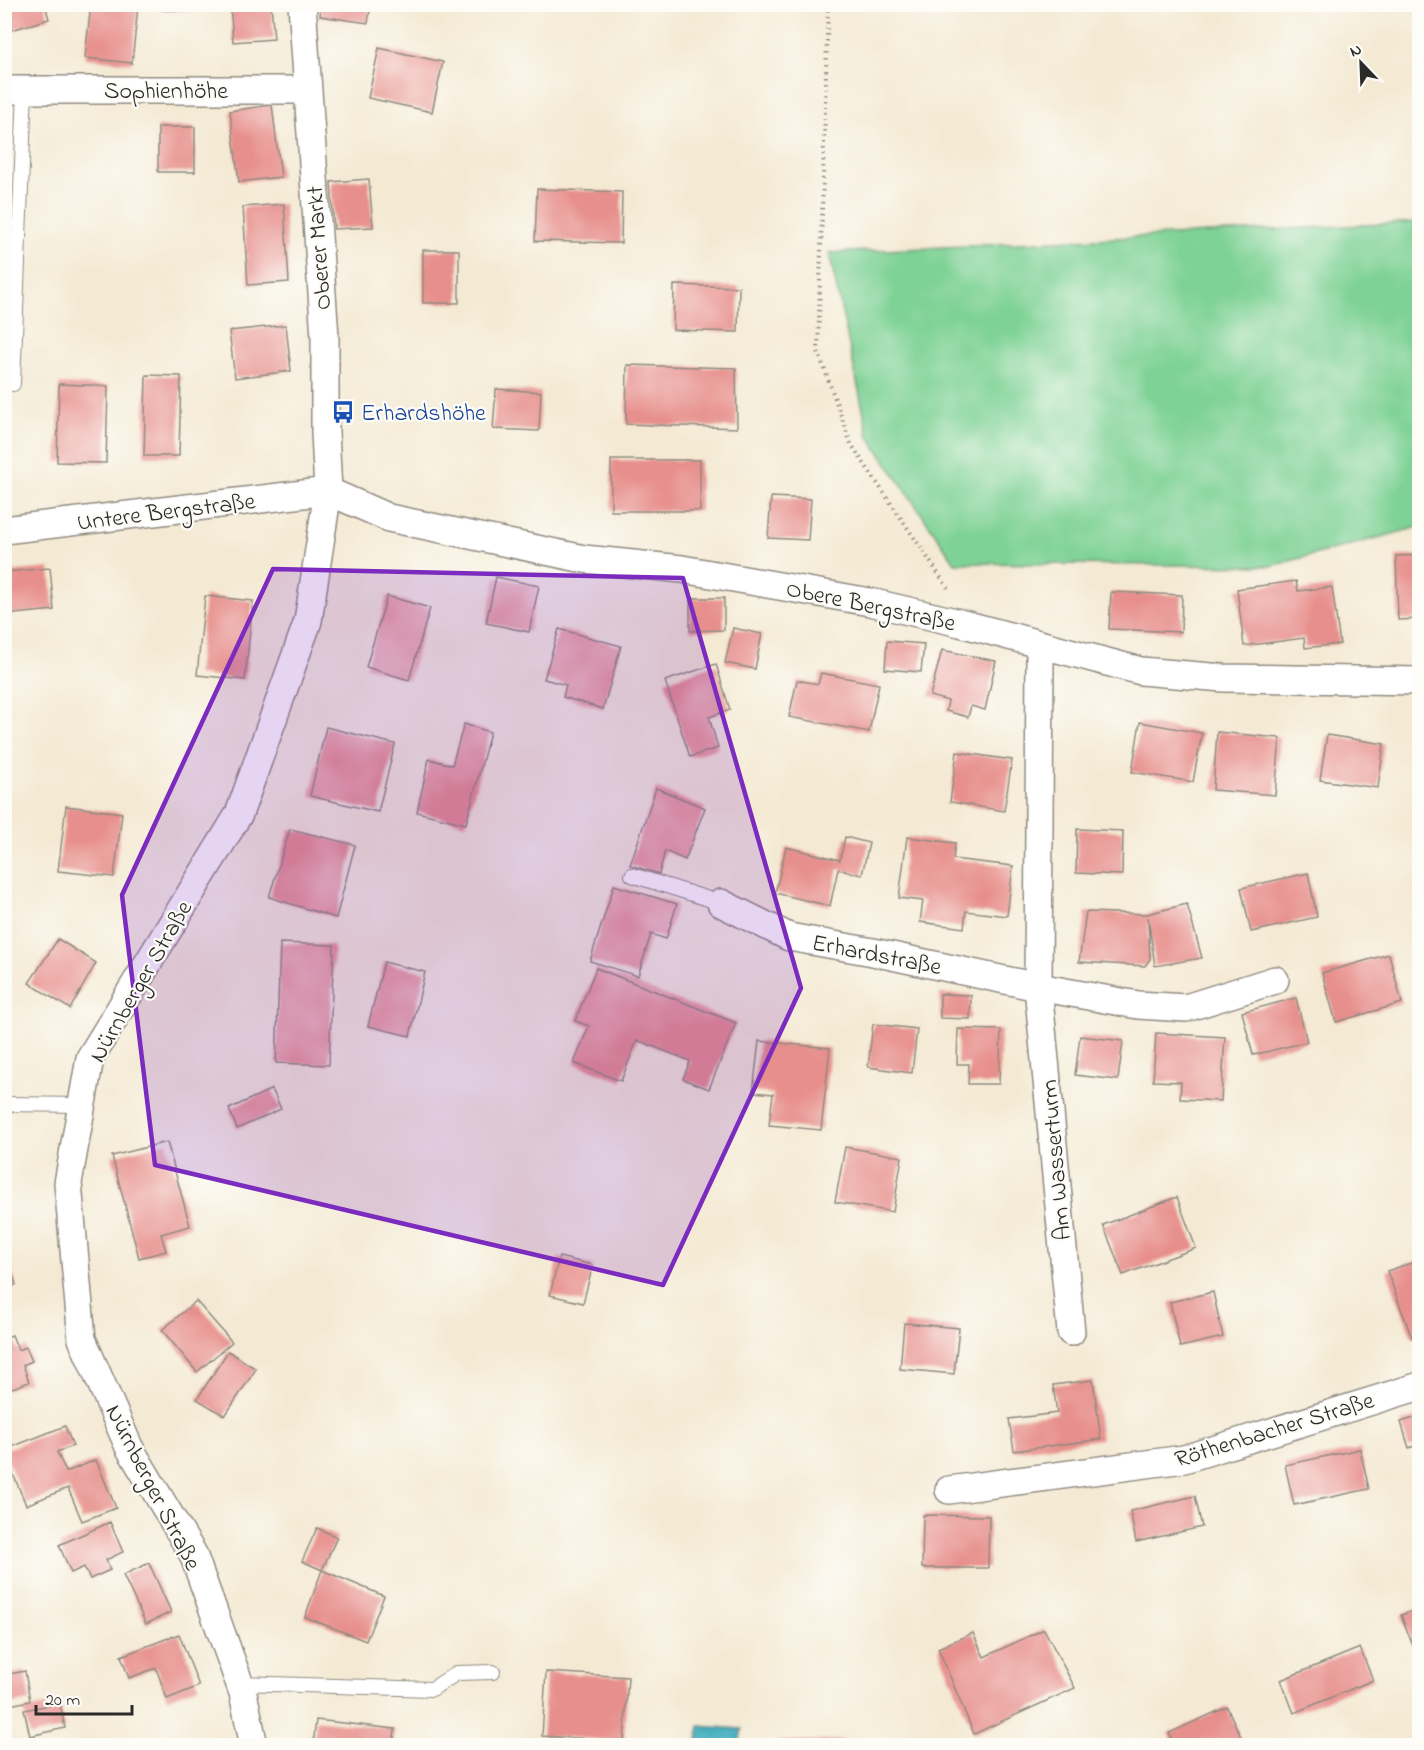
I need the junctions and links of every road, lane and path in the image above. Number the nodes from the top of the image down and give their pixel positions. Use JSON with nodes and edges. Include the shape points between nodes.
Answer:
{"nodes":[{"id":1,"x":302,"y":4,"type":"edge"},
{"id":2,"x":828,"y":4,"type":"edge"},
{"id":3,"x":15,"y":90,"type":"edge"},
{"id":4,"x":307,"y":90,"type":"junction"},
{"id":5,"x":13,"y":384,"type":"dead end"},
{"id":6,"x":328,"y":491,"type":"junction"},
{"id":7,"x":4,"y":530,"type":"edge"},
{"id":8,"x":960,"y":623,"type":"junction"},
{"id":9,"x":1042,"y":646,"type":"junction"},
{"id":10,"x":1419,"y":681,"type":"edge"},
{"id":11,"x":632,"y":875,"type":"dead end"},
{"id":12,"x":721,"y":903,"type":"joint"},
{"id":13,"x":1275,"y":980,"type":"dead end"},
{"id":14,"x":1038,"y":987,"type":"junction"},
{"id":15,"x":4,"y":1104,"type":"edge"},
{"id":16,"x":82,"y":1105,"type":"junction"},
{"id":17,"x":1071,"y":1332,"type":"dead end"},
{"id":18,"x":1419,"y":1386,"type":"edge"},
{"id":19,"x":950,"y":1490,"type":"dead end"},
{"id":20,"x":493,"y":1672,"type":"dead end"},
{"id":21,"x":240,"y":1683,"type":"junction"},
{"id":22,"x":254,"y":1746,"type":"edge"}],
"edges":[{"from":1,"to":4,"type":"street","name":"Oberer Markt"},
{"from":2,"to":8,"type":"path","via":[[818,351],[851,444],[952,594]]},
{"from":3,"to":4,"type":"street","name":"Sophienhöhe"},
{"from":3,"to":5,"type":"lane","name":"Sophienhöhe"},
{"from":4,"to":6,"type":"street","name":"Oberer Markt","via":[[325,337]]},
{"from":6,"to":7,"type":"street","name":"Untere Bergstraße"},
{"from":6,"to":8,"type":"street","name":"Obere Bergstraße","via":[[389,518],[584,559],[682,569],[870,602]]},
{"from":6,"to":16,"type":"street","name":"Nürnberger Straße","via":[[308,621],[239,814],[90,1058]]},
{"from":8,"to":9,"type":"street","name":"Obere Bergstraße"},
{"from":9,"to":10,"type":"street","name":"Obere Bergstraße","via":[[1141,671],[1223,678]]},
{"from":9,"to":14,"type":"street","name":"Am Wasserturm"},
{"from":11,"to":12,"type":"lane"},
{"from":12,"to":14,"type":"street","name":"Erhardstraße","via":[[789,937]]},
{"from":13,"to":14,"type":"street","via":[[1186,1008],[1138,1005]]},
{"from":14,"to":17,"type":"street","name":"Am Wasserturm"},
{"from":15,"to":16,"type":"lane"},
{"from":16,"to":21,"type":"street","name":"Nürnberger Straße","via":[[68,1183],[82,1339],[129,1447],[193,1554]]},
{"from":18,"to":19,"type":"street","name":"Röthenbacher Straße","via":[[1184,1459]]},
{"from":20,"to":21,"type":"lane","via":[[457,1673],[432,1689]]},
{"from":21,"to":22,"type":"street","name":"Nürnberger Straße"}]}
